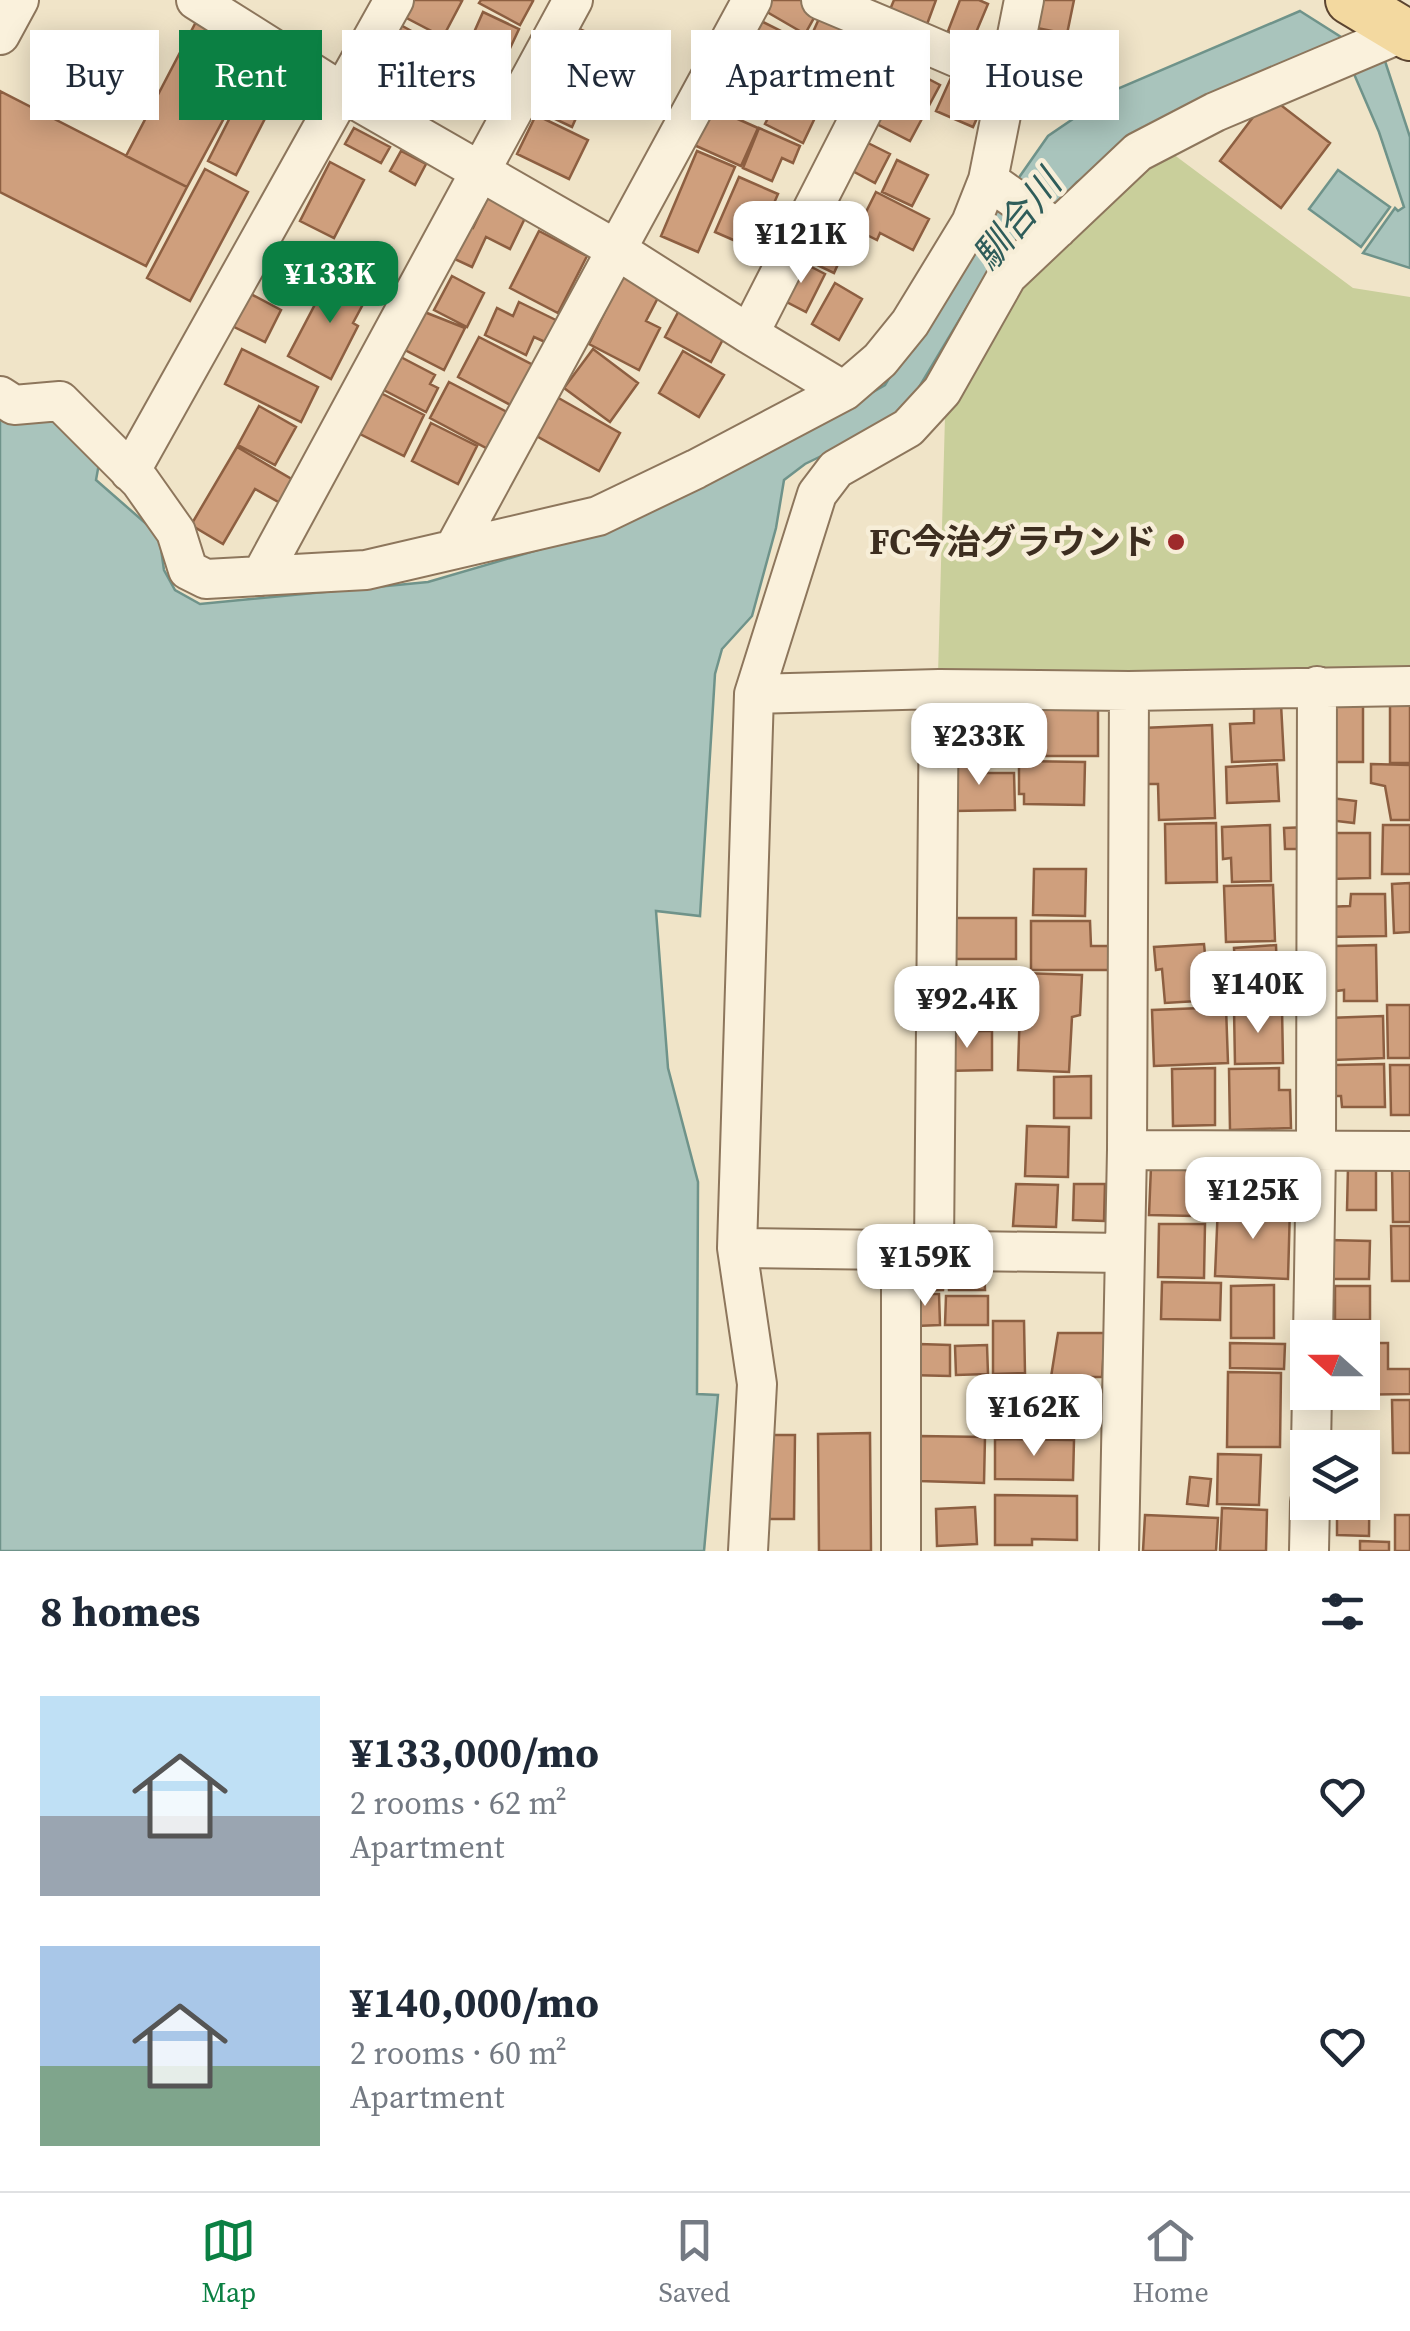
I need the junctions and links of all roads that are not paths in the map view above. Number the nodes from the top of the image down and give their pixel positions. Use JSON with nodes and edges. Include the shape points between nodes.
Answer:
{"nodes":[{"id":1,"x":19,"y":0,"type":"edge"},
{"id":2,"x":196,"y":0,"type":"edge"},
{"id":3,"x":394,"y":0,"type":"edge"},
{"id":4,"x":573,"y":0,"type":"edge"},
{"id":5,"x":752,"y":0,"type":"edge"},
{"id":6,"x":821,"y":0,"type":"edge"},
{"id":7,"x":1024,"y":0,"type":"edge"},
{"id":8,"x":1350,"y":0,"type":"edge"},
{"id":9,"x":377,"y":30,"type":"edge"},
{"id":10,"x":892,"y":30,"type":"edge"},
{"id":11,"x":1018,"y":30,"type":"edge"},
{"id":12,"x":1407,"y":34,"type":"edge"},
{"id":13,"x":0,"y":35,"type":"edge"},
{"id":14,"x":342,"y":92,"type":"joint"},
{"id":15,"x":391,"y":120,"type":"edge"},
{"id":16,"x":858,"y":120,"type":"edge"},
{"id":17,"x":1000,"y":120,"type":"edge"},
{"id":18,"x":481,"y":171,"type":"junction"},
{"id":19,"x":988,"y":180,"type":"junction"},
{"id":20,"x":1056,"y":228,"type":"junction"},
{"id":21,"x":617,"y":250,"type":"junction"},
{"id":22,"x":749,"y":334,"type":"junction"},
{"id":23,"x":844,"y":390,"type":"junction"},
{"id":24,"x":0,"y":396,"type":"edge"},
{"id":25,"x":130,"y":472,"type":"junction"},
{"id":26,"x":454,"y":549,"type":"junction"},
{"id":27,"x":261,"y":576,"type":"junction"},
{"id":28,"x":1317,"y":686,"type":"junction"},
{"id":29,"x":1410,"y":686,"type":"edge"},
{"id":30,"x":939,"y":689,"type":"junction"},
{"id":31,"x":1129,"y":691,"type":"junction"},
{"id":32,"x":754,"y":694,"type":"junction"},
{"id":33,"x":1127,"y":1150,"type":"junction"},
{"id":34,"x":1316,"y":1150,"type":"junction"},
{"id":35,"x":1410,"y":1151,"type":"edge"},
{"id":36,"x":737,"y":1248,"type":"junction"},
{"id":37,"x":918,"y":1250,"type":"junction"},
{"id":38,"x":1124,"y":1253,"type":"junction"},
{"id":39,"x":1313,"y":1320,"type":"edge"},
{"id":40,"x":1310,"y":1520,"type":"edge"},
{"id":41,"x":748,"y":1551,"type":"edge"},
{"id":42,"x":901,"y":1551,"type":"edge"},
{"id":43,"x":1119,"y":1551,"type":"edge"},
{"id":44,"x":1309,"y":1551,"type":"edge"}],
"edges":[{"from":1,"to":13,"type":"street"},
{"from":2,"to":14,"type":"street"},
{"from":3,"to":9,"type":"street"},
{"from":4,"to":18,"type":"street"},
{"from":5,"to":21,"type":"street"},
{"from":6,"to":10,"type":"street"},
{"from":7,"to":11,"type":"street"},
{"from":8,"to":12,"type":"main road"},
{"from":12,"to":20,"type":"street","via":[[1216,112],[1138,152]]},
{"from":14,"to":25,"type":"street"},
{"from":15,"to":18,"type":"street"},
{"from":16,"to":22,"type":"street"},
{"from":17,"to":19,"type":"street"},
{"from":18,"to":21,"type":"street"},
{"from":18,"to":27,"type":"street"},
{"from":19,"to":20,"type":"street"},
{"from":19,"to":23,"type":"street","via":[[972,222],[910,323]]},
{"from":20,"to":32,"type":"street","via":[[1007,276],[942,391],[908,428],[836,469],[816,494]]},
{"from":21,"to":22,"type":"street"},
{"from":21,"to":26,"type":"street"},
{"from":22,"to":23,"type":"street"},
{"from":23,"to":26,"type":"street","via":[[598,516]]},
{"from":24,"to":25,"type":"street","via":[[14,405],[60,400]]},
{"from":25,"to":27,"type":"street","via":[[176,532],[188,570],[206,579]]},
{"from":26,"to":27,"type":"street","via":[[366,570]]},
{"from":28,"to":29,"type":"street"},
{"from":28,"to":31,"type":"street"},
{"from":28,"to":34,"type":"street"},
{"from":30,"to":31,"type":"street"},
{"from":30,"to":32,"type":"street"},
{"from":30,"to":37,"type":"street"},
{"from":31,"to":33,"type":"street"},
{"from":32,"to":36,"type":"street"},
{"from":33,"to":34,"type":"street"},
{"from":33,"to":38,"type":"street"},
{"from":34,"to":35,"type":"street"},
{"from":34,"to":39,"type":"street"},
{"from":36,"to":37,"type":"street"},
{"from":36,"to":41,"type":"street","via":[[757,1384]]},
{"from":37,"to":38,"type":"street"},
{"from":37,"to":42,"type":"street"},
{"from":38,"to":43,"type":"street"},
{"from":40,"to":44,"type":"street"}]}
